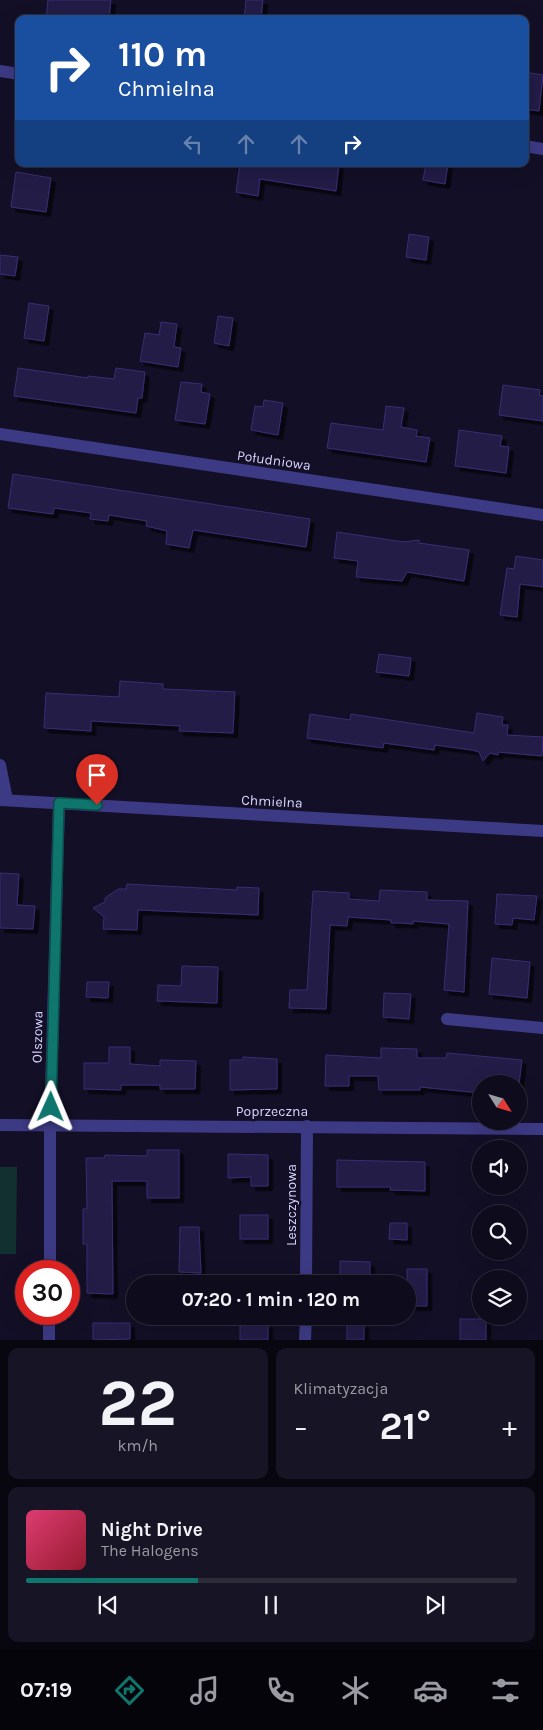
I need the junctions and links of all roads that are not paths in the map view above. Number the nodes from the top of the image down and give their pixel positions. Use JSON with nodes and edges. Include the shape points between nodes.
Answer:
{"nodes":[{"id":1,"x":0,"y":71,"type":"edge"},
{"id":2,"x":15,"y":73,"type":"edge"},
{"id":3,"x":529,"y":147,"type":"edge"},
{"id":4,"x":543,"y":149,"type":"edge"},
{"id":5,"x":0,"y":434,"type":"edge"},
{"id":6,"x":543,"y":514,"type":"edge"},
{"id":7,"x":0,"y":765,"type":"edge"},
{"id":8,"x":3,"y":800,"type":"edge"},
{"id":9,"x":59,"y":803,"type":"junction"},
{"id":10,"x":543,"y":831,"type":"edge"},
{"id":11,"x":447,"y":1019,"type":"dead end"},
{"id":12,"x":543,"y":1028,"type":"edge"},
{"id":13,"x":0,"y":1125,"type":"edge"},
{"id":14,"x":50,"y":1126,"type":"junction"},
{"id":15,"x":307,"y":1126,"type":"junction"},
{"id":16,"x":543,"y":1129,"type":"edge"},
{"id":17,"x":50,"y":1260,"type":"edge"},
{"id":18,"x":306,"y":1275,"type":"edge"},
{"id":19,"x":50,"y":1325,"type":"edge"},
{"id":20,"x":306,"y":1325,"type":"edge"},
{"id":21,"x":49,"y":1340,"type":"edge"},
{"id":22,"x":305,"y":1340,"type":"edge"}],
"edges":[{"from":1,"to":2,"type":"street"},
{"from":3,"to":4,"type":"street"},
{"from":5,"to":6,"type":"street","name":"Południowa"},
{"from":7,"to":8,"type":"street"},
{"from":8,"to":9,"type":"street","name":"Chmielna"},
{"from":9,"to":10,"type":"street","name":"Chmielna"},
{"from":9,"to":14,"type":"street","name":"Olszowa"},
{"from":11,"to":12,"type":"street"},
{"from":13,"to":14,"type":"street","name":"Poprzeczna"},
{"from":14,"to":15,"type":"street","name":"Poprzeczna"},
{"from":14,"to":17,"type":"street","name":"Olszowa"},
{"from":15,"to":16,"type":"street","name":"Poprzeczna"},
{"from":15,"to":18,"type":"street","name":"Leszczynowa"},
{"from":19,"to":21,"type":"street"},
{"from":20,"to":22,"type":"street"}]}
